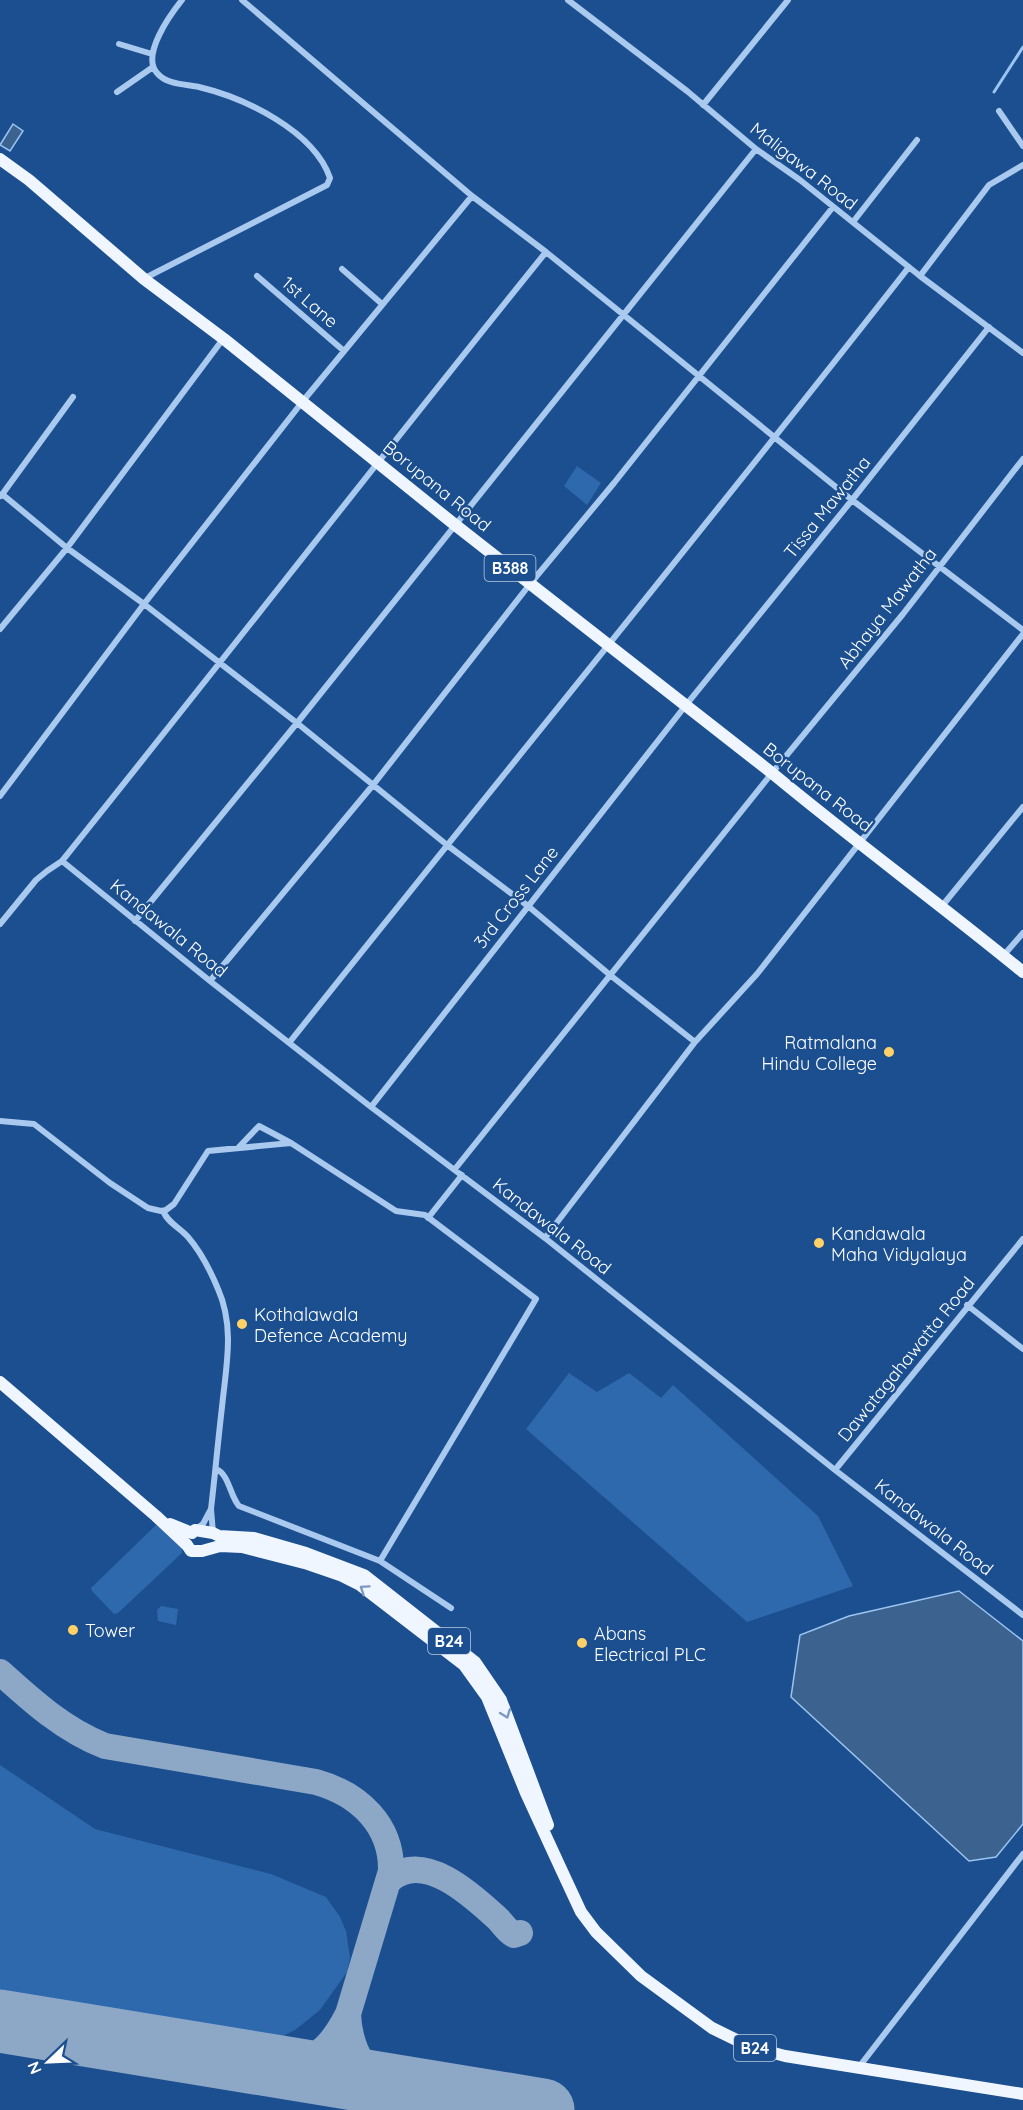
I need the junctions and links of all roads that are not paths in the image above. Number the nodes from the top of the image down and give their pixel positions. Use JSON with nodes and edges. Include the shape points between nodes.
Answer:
{"nodes":[{"id":1,"x":182,"y":0,"type":"edge"},
{"id":2,"x":242,"y":0,"type":"edge"},
{"id":3,"x":568,"y":0,"type":"edge"},
{"id":4,"x":789,"y":0,"type":"edge"},
{"id":5,"x":119,"y":44,"type":"dead end"},
{"id":6,"x":152,"y":54,"type":"junction"},
{"id":7,"x":153,"y":67,"type":"junction"},
{"id":8,"x":117,"y":92,"type":"dead end"},
{"id":9,"x":703,"y":105,"type":"junction"},
{"id":10,"x":999,"y":111,"type":"dead end"},
{"id":11,"x":917,"y":140,"type":"dead end"},
{"id":12,"x":1023,"y":146,"type":"edge"},
{"id":13,"x":756,"y":149,"type":"junction"},
{"id":14,"x":0,"y":159,"type":"edge"},
{"id":15,"x":1023,"y":165,"type":"edge"},
{"id":16,"x":472,"y":196,"type":"junction"},
{"id":17,"x":833,"y":207,"type":"junction"},
{"id":18,"x":853,"y":222,"type":"junction"},
{"id":19,"x":546,"y":252,"type":"junction"},
{"id":20,"x":909,"y":267,"type":"junction"},
{"id":21,"x":342,"y":269,"type":"dead end"},
{"id":22,"x":257,"y":276,"type":"dead end"},
{"id":23,"x":920,"y":276,"type":"junction"},
{"id":24,"x":144,"y":279,"type":"junction"},
{"id":25,"x":382,"y":304,"type":"junction"},
{"id":26,"x":623,"y":315,"type":"junction"},
{"id":27,"x":989,"y":327,"type":"junction"},
{"id":28,"x":224,"y":339,"type":"junction"},
{"id":29,"x":344,"y":351,"type":"junction"},
{"id":30,"x":1023,"y":353,"type":"edge"},
{"id":31,"x":699,"y":376,"type":"junction"},
{"id":32,"x":73,"y":397,"type":"dead end"},
{"id":33,"x":303,"y":402,"type":"junction"},
{"id":34,"x":775,"y":438,"type":"junction"},
{"id":35,"x":1023,"y":459,"type":"edge"},
{"id":36,"x":377,"y":461,"type":"junction"},
{"id":37,"x":1,"y":495,"type":"edge"},
{"id":38,"x":852,"y":500,"type":"junction"},
{"id":39,"x":454,"y":524,"type":"junction"},
{"id":40,"x":67,"y":548,"type":"junction"},
{"id":41,"x":940,"y":565,"type":"junction"},
{"id":42,"x":530,"y":584,"type":"junction"},
{"id":43,"x":144,"y":604,"type":"junction"},
{"id":44,"x":0,"y":629,"type":"edge"},
{"id":45,"x":1023,"y":632,"type":"edge"},
{"id":46,"x":609,"y":646,"type":"junction"},
{"id":47,"x":220,"y":664,"type":"junction"},
{"id":48,"x":686,"y":705,"type":"junction"},
{"id":49,"x":297,"y":723,"type":"junction"},
{"id":50,"x":772,"y":772,"type":"junction"},
{"id":51,"x":373,"y":785,"type":"junction"},
{"id":52,"x":0,"y":796,"type":"edge"},
{"id":53,"x":1023,"y":807,"type":"edge"},
{"id":54,"x":860,"y":843,"type":"junction"},
{"id":55,"x":447,"y":845,"type":"junction"},
{"id":56,"x":62,"y":861,"type":"junction"},
{"id":57,"x":528,"y":906,"type":"junction"},
{"id":58,"x":942,"y":906,"type":"junction"},
{"id":59,"x":135,"y":921,"type":"junction"},
{"id":60,"x":0,"y":924,"type":"edge"},
{"id":61,"x":1023,"y":933,"type":"edge"},
{"id":62,"x":1003,"y":956,"type":"junction"},
{"id":63,"x":1023,"y":972,"type":"edge"},
{"id":64,"x":610,"y":975,"type":"junction"},
{"id":65,"x":210,"y":981,"type":"junction"},
{"id":66,"x":695,"y":1042,"type":"junction"},
{"id":67,"x":289,"y":1043,"type":"junction"},
{"id":68,"x":371,"y":1107,"type":"junction"},
{"id":69,"x":0,"y":1121,"type":"edge"},
{"id":70,"x":291,"y":1143,"type":"junction"},
{"id":71,"x":238,"y":1148,"type":"junction"},
{"id":72,"x":455,"y":1169,"type":"junction"},
{"id":73,"x":462,"y":1175,"type":"junction"},
{"id":74,"x":163,"y":1211,"type":"junction"},
{"id":75,"x":428,"y":1218,"type":"junction"},
{"id":76,"x":544,"y":1238,"type":"junction"},
{"id":77,"x":1023,"y":1239,"type":"edge"},
{"id":78,"x":967,"y":1305,"type":"junction"},
{"id":79,"x":1023,"y":1349,"type":"edge"},
{"id":80,"x":0,"y":1382,"type":"edge"},
{"id":81,"x":216,"y":1469,"type":"junction"},
{"id":82,"x":835,"y":1470,"type":"junction"},
{"id":83,"x":211,"y":1509,"type":"junction"},
{"id":84,"x":156,"y":1516,"type":"junction"},
{"id":85,"x":195,"y":1530,"type":"junction"},
{"id":86,"x":213,"y":1533,"type":"junction"},
{"id":87,"x":381,"y":1561,"type":"junction"},
{"id":88,"x":451,"y":1608,"type":"dead end"},
{"id":89,"x":1023,"y":1615,"type":"edge"},
{"id":90,"x":1023,"y":1854,"type":"edge"},
{"id":91,"x":561,"y":1869,"type":"junction"},
{"id":92,"x":859,"y":2067,"type":"junction"},
{"id":93,"x":1023,"y":2094,"type":"edge"}],
"edges":[{"from":1,"to":6,"type":"street","via":[[166,20]]},
{"from":2,"to":16,"type":"street"},
{"from":3,"to":9,"type":"street","name":"Maligawa Road"},
{"from":4,"to":9,"type":"street"},
{"from":5,"to":6,"type":"street"},
{"from":6,"to":7,"type":"street"},
{"from":7,"to":8,"type":"street"},
{"from":7,"to":24,"type":"street","via":[[165,79],[225,94],[256,107],[309,144],[324,162],[330,178],[327,185]]},
{"from":9,"to":13,"type":"street","name":"Maligawa Road"},
{"from":10,"to":12,"type":"street"},
{"from":11,"to":18,"type":"street"},
{"from":13,"to":17,"type":"street","name":"Maligawa Road"},
{"from":13,"to":26,"type":"street"},
{"from":14,"to":24,"type":"main road","name":"Borupana Road","number":"B388"},
{"from":15,"to":23,"type":"street","via":[[989,184]]},
{"from":16,"to":19,"type":"street"},
{"from":16,"to":25,"type":"street"},
{"from":17,"to":18,"type":"street","name":"Maligawa Road"},
{"from":17,"to":31,"type":"street"},
{"from":18,"to":20,"type":"street","name":"Maligawa Road"},
{"from":19,"to":26,"type":"street"},
{"from":19,"to":36,"type":"street"},
{"from":20,"to":23,"type":"street","name":"Maligawa Road"},
{"from":20,"to":34,"type":"street"},
{"from":21,"to":25,"type":"street"},
{"from":22,"to":29,"type":"street","name":"1st Lane"},
{"from":23,"to":27,"type":"street","name":"Maligawa Road"},
{"from":24,"to":28,"type":"main road","name":"Borupana Road","number":"B388"},
{"from":25,"to":29,"type":"street"},
{"from":26,"to":31,"type":"street"},
{"from":26,"to":39,"type":"street"},
{"from":27,"to":30,"type":"street","name":"Maligawa Road"},
{"from":27,"to":38,"type":"street","name":"Tissa Mawatha"},
{"from":28,"to":33,"type":"main road","name":"Borupana Road","number":"B388"},
{"from":28,"to":40,"type":"street"},
{"from":29,"to":33,"type":"street"},
{"from":31,"to":34,"type":"street"},
{"from":31,"to":42,"type":"street"},
{"from":32,"to":37,"type":"street"},
{"from":33,"to":36,"type":"main road","name":"Borupana Road","number":"B388"},
{"from":33,"to":43,"type":"street"},
{"from":34,"to":38,"type":"street"},
{"from":34,"to":46,"type":"street"},
{"from":35,"to":41,"type":"street","name":"Abhaya Mawatha"},
{"from":36,"to":39,"type":"main road","name":"Borupana Road","number":"B388"},
{"from":36,"to":47,"type":"street"},
{"from":37,"to":40,"type":"street"},
{"from":38,"to":41,"type":"street"},
{"from":38,"to":48,"type":"street","name":"Tissa Mawatha"},
{"from":39,"to":42,"type":"main road","name":"Borupana Road","number":"B388"},
{"from":39,"to":49,"type":"street"},
{"from":40,"to":43,"type":"street"},
{"from":40,"to":44,"type":"street"},
{"from":41,"to":45,"type":"street"},
{"from":41,"to":50,"type":"street","name":"Abhaya Mawatha"},
{"from":42,"to":46,"type":"main road","name":"Borupana Road","number":"B388"},
{"from":42,"to":51,"type":"street"},
{"from":43,"to":47,"type":"street"},
{"from":43,"to":52,"type":"street"},
{"from":45,"to":54,"type":"street"},
{"from":46,"to":48,"type":"main road","name":"Borupana Road","number":"B388"},
{"from":46,"to":55,"type":"street"},
{"from":47,"to":49,"type":"street"},
{"from":47,"to":56,"type":"street"},
{"from":48,"to":50,"type":"main road","name":"Borupana Road","number":"B388"},
{"from":48,"to":57,"type":"street","name":"3rd Cross Lane"},
{"from":49,"to":51,"type":"street"},
{"from":49,"to":59,"type":"street"},
{"from":50,"to":54,"type":"main road","name":"Borupana Road","number":"B388"},
{"from":50,"to":64,"type":"street","name":"Abhaya Mawatha"},
{"from":51,"to":55,"type":"street"},
{"from":51,"to":65,"type":"street"},
{"from":53,"to":58,"type":"street"},
{"from":54,"to":58,"type":"main road","name":"Borupana Road","number":"B388"},
{"from":54,"to":66,"type":"street","via":[[757,974]]},
{"from":55,"to":57,"type":"street"},
{"from":55,"to":67,"type":"street"},
{"from":56,"to":59,"type":"street","name":"Kandawala Road"},
{"from":56,"to":60,"type":"street","via":[[36,880]]},
{"from":57,"to":64,"type":"street"},
{"from":57,"to":68,"type":"street","name":"3rd Cross Lane"},
{"from":58,"to":62,"type":"main road","name":"Borupana Road","number":"B388"},
{"from":59,"to":65,"type":"street","name":"Kandawala Road"},
{"from":61,"to":62,"type":"street"},
{"from":62,"to":63,"type":"main road","name":"Borupana Road","number":"B388"},
{"from":64,"to":66,"type":"street"},
{"from":64,"to":72,"type":"street","name":"Abhaya Mawatha"},
{"from":65,"to":67,"type":"street","name":"Kandawala Road"},
{"from":66,"to":76,"type":"street"},
{"from":67,"to":68,"type":"street","name":"Kandawala Road"},
{"from":68,"to":72,"type":"street","name":"Kandawala Road"},
{"from":69,"to":74,"type":"street","via":[[34,1124],[110,1184],[148,1208]]},
{"from":70,"to":71,"type":"street"},
{"from":70,"to":71,"type":"street","via":[[259,1126]]},
{"from":70,"to":75,"type":"street","via":[[396,1211]]},
{"from":71,"to":74,"type":"street","via":[[208,1151],[174,1204]]},
{"from":72,"to":73,"type":"street","name":"Kandawala Road"},
{"from":73,"to":75,"type":"street"},
{"from":73,"to":76,"type":"street","name":"Kandawala Road"},
{"from":74,"to":81,"type":"street","via":[[166,1219],[193,1244],[217,1287],[228,1322]]},
{"from":75,"to":87,"type":"street","via":[[536,1299]]},
{"from":76,"to":82,"type":"street","name":"Kandawala Road"},
{"from":77,"to":78,"type":"street","name":"Dawatagahawatta Road"},
{"from":78,"to":79,"type":"street"},
{"from":78,"to":82,"type":"street","name":"Dawatagahawatta Road"},
{"from":80,"to":84,"type":"main road","number":"B24"},
{"from":81,"to":83,"type":"street"},
{"from":81,"to":87,"type":"street","via":[[223,1474],[239,1506]]},
{"from":82,"to":89,"type":"street","name":"Kandawala Road"},
{"from":83,"to":85,"type":"street"},
{"from":83,"to":86,"type":"street"},
{"from":84,"to":85,"type":"main road","number":"B24","via":[[192,1533]]},
{"from":91,"to":84,"type":"main road","number":"B24","one_way":true,"via":[[487,1697],[464,1665],[360,1585],[340,1575],[242,1547],[191,1551]]},
{"from":85,"to":86,"type":"main road","number":"B24"},
{"from":86,"to":91,"type":"main road","number":"B24","one_way":true,"via":[[254,1538],[364,1575],[475,1662],[501,1700]]},
{"from":87,"to":88,"type":"street"},
{"from":90,"to":92,"type":"street"},
{"from":91,"to":92,"type":"main road","number":"B24","via":[[581,1912],[596,1932],[641,1976],[712,2028],[751,2047]]},
{"from":92,"to":93,"type":"main road","number":"B24"}]}
